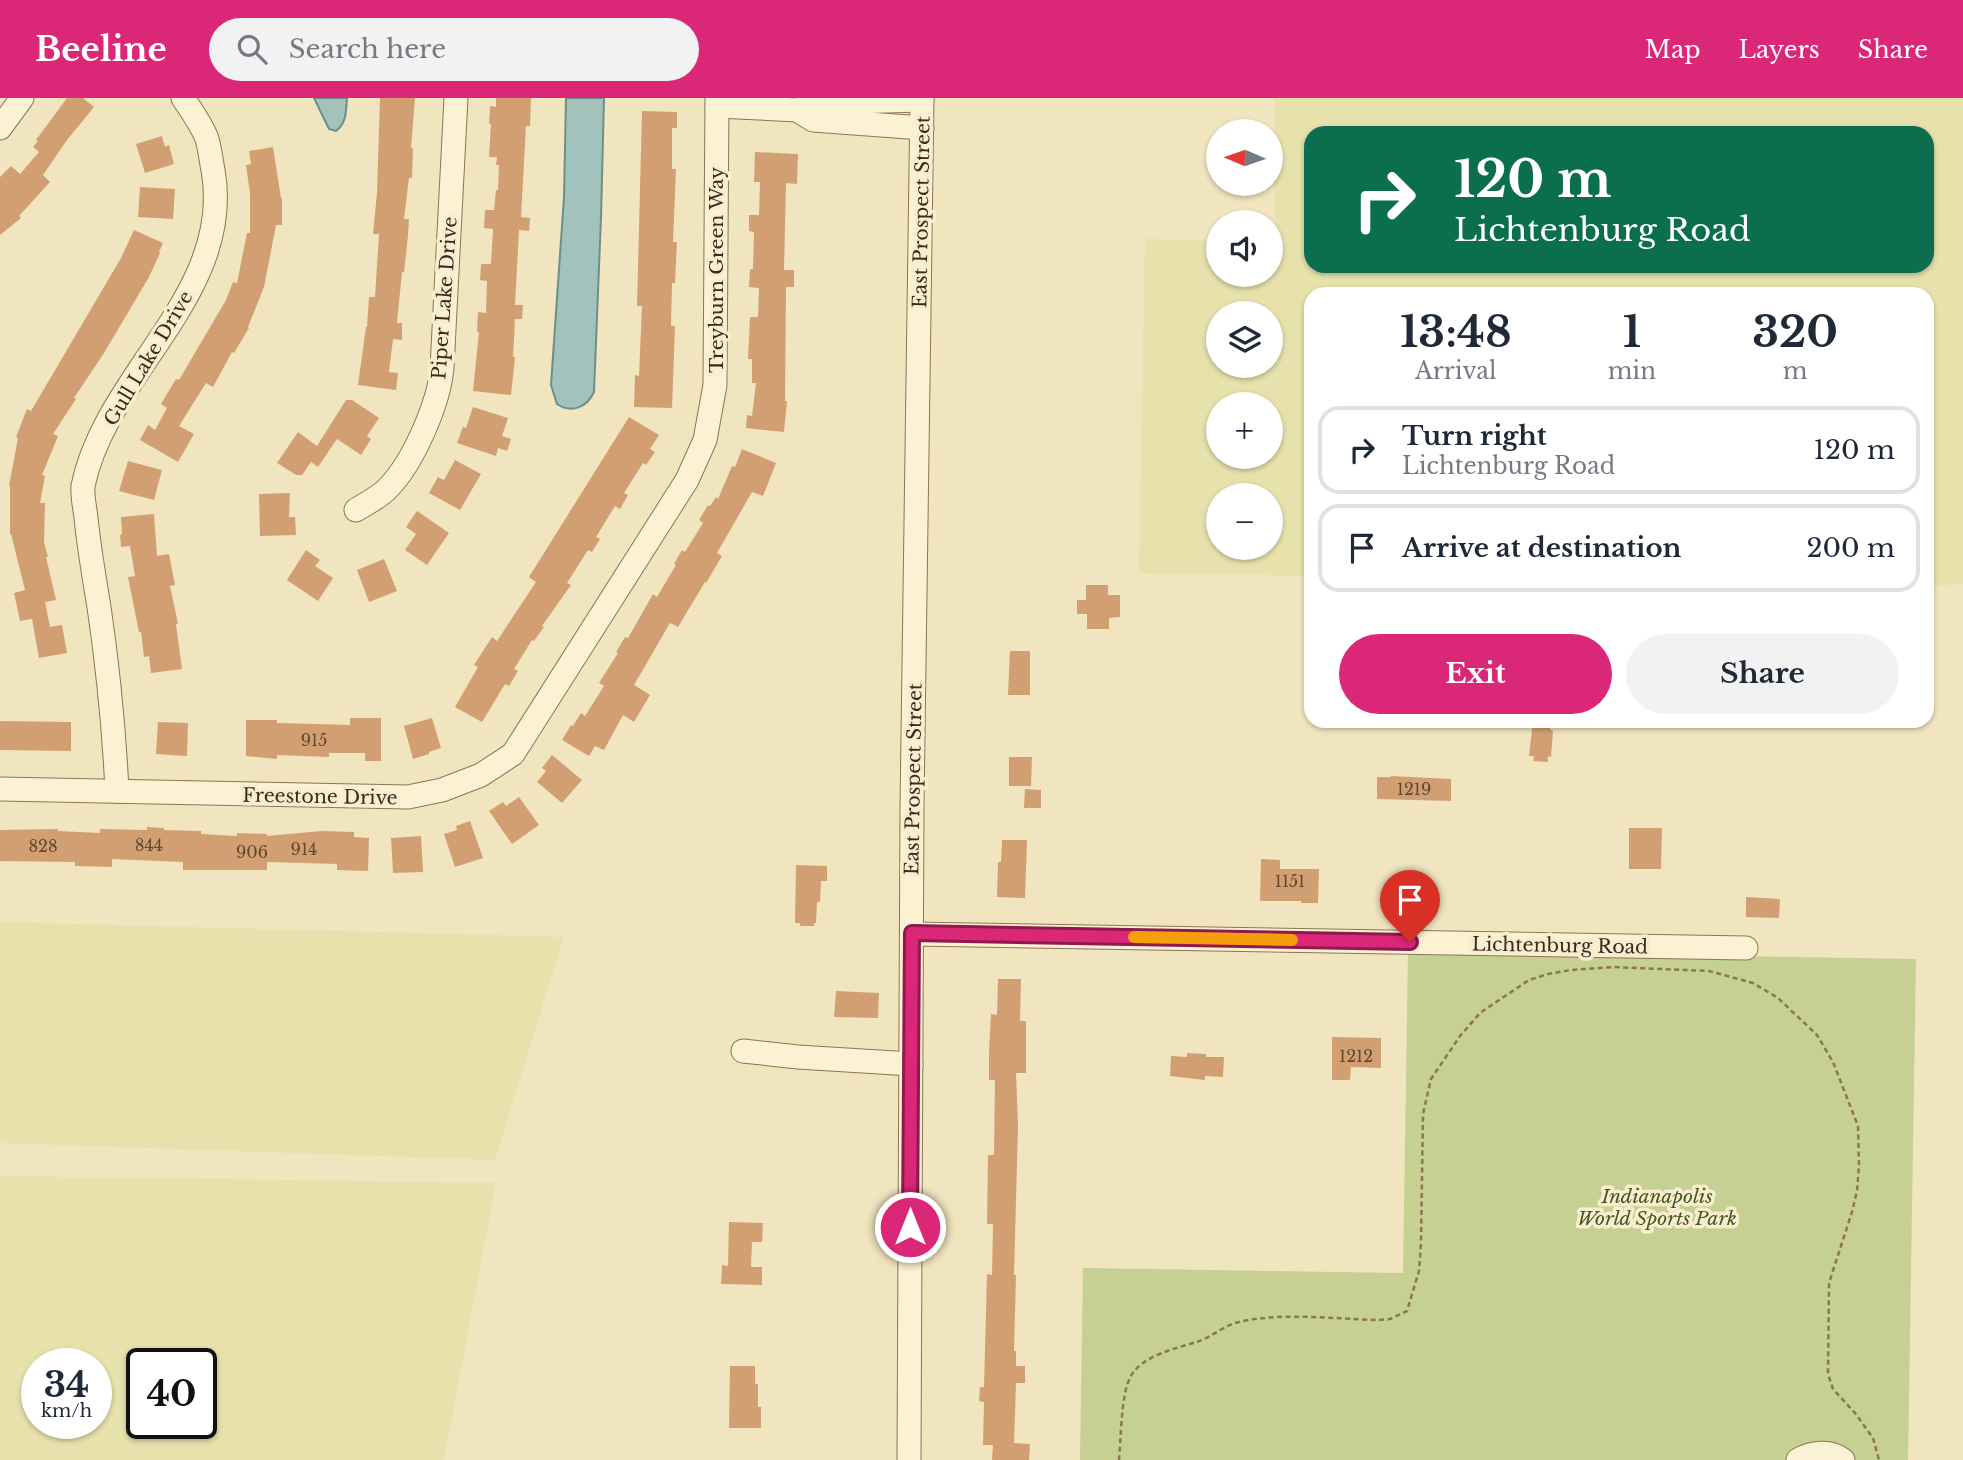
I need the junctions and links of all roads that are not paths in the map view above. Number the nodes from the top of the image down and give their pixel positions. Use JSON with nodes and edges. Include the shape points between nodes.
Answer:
{"nodes":[{"id":1,"x":22,"y":98,"type":"edge"},
{"id":2,"x":183,"y":98,"type":"edge"},
{"id":3,"x":456,"y":98,"type":"edge"},
{"id":4,"x":922,"y":99,"type":"edge"},
{"id":5,"x":717,"y":102,"type":"edge"},
{"id":6,"x":797,"y":110,"type":"junction"},
{"id":7,"x":0,"y":128,"type":"edge"},
{"id":8,"x":922,"y":128,"type":"junction"},
{"id":9,"x":705,"y":440,"type":"joint"},
{"id":10,"x":356,"y":510,"type":"dead end"},
{"id":11,"x":0,"y":789,"type":"edge"},
{"id":12,"x":117,"y":791,"type":"junction"},
{"id":13,"x":912,"y":933,"type":"junction"},
{"id":14,"x":1746,"y":948,"type":"dead end"},
{"id":15,"x":743,"y":1051,"type":"dead end"},
{"id":16,"x":911,"y":1064,"type":"junction"},
{"id":17,"x":909,"y":1460,"type":"edge"},
{"id":18,"x":1798,"y":1460,"type":"edge"},
{"id":19,"x":1843,"y":1460,"type":"edge"}],
"edges":[{"from":1,"to":7,"type":"street"},
{"from":2,"to":12,"type":"street","name":"Gull Lake Drive","via":[[207,138],[216,189],[206,258],[184,302],[116,405],[93,451],[83,489],[106,654]]},
{"from":3,"to":10,"type":"street","name":"Piper Lake Drive","via":[[438,392],[411,459],[387,490]]},
{"from":4,"to":6,"type":"street","via":[[815,103]]},
{"from":4,"to":8,"type":"street","name":"East Prospect Street"},
{"from":5,"to":6,"type":"street"},
{"from":5,"to":9,"type":"street","name":"Treyburn Green Way","via":[[716,384]]},
{"from":6,"to":8,"type":"street","via":[[813,120]]},
{"from":8,"to":13,"type":"street","name":"East Prospect Street"},
{"from":9,"to":12,"type":"street","name":"Freestone Drive","via":[[687,480],[513,754],[481,775],[408,797]]},
{"from":11,"to":12,"type":"street","name":"Freestone Drive"},
{"from":13,"to":14,"type":"street","name":"Lichtenburg Road"},
{"from":13,"to":16,"type":"street","name":"East Prospect Street"},
{"from":15,"to":16,"type":"street"},
{"from":16,"to":17,"type":"street","name":"East Prospect Street"},
{"from":18,"to":19,"type":"street","via":[[1831,1454]]}]}
